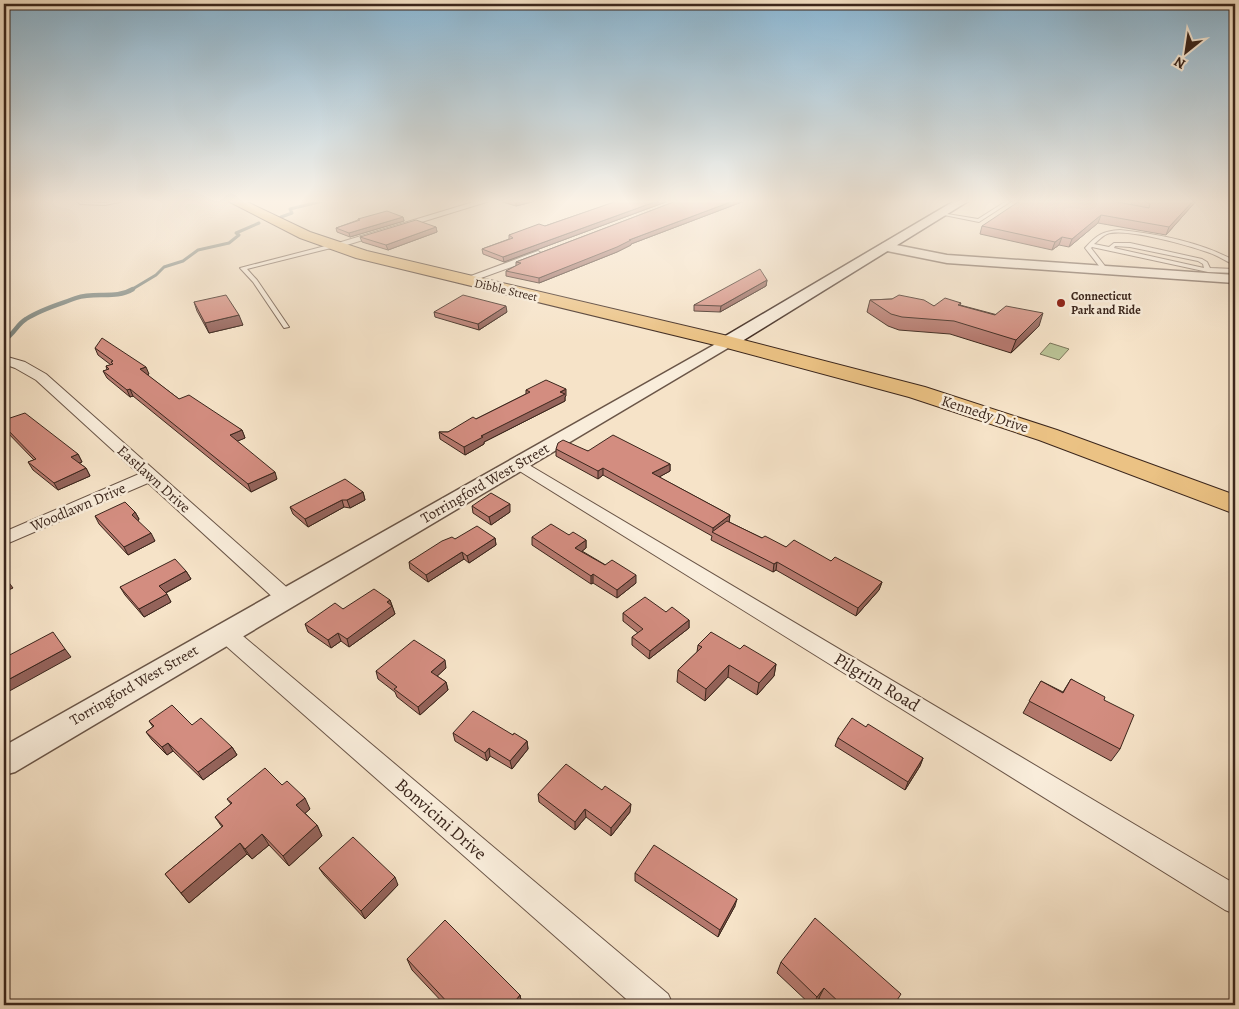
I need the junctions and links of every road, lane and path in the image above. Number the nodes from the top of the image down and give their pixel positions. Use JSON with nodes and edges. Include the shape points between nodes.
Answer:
{"nodes":[{"id":1,"x":329,"y":247,"type":"edge"},
{"id":2,"x":337,"y":247,"type":"edge"},
{"id":3,"x":886,"y":247,"type":"joint"},
{"id":4,"x":1089,"y":247,"type":"edge"},
{"id":5,"x":1096,"y":247,"type":"edge"},
{"id":6,"x":1112,"y":247,"type":"edge"},
{"id":7,"x":1144,"y":247,"type":"edge"},
{"id":8,"x":1195,"y":247,"type":"edge"},
{"id":9,"x":548,"y":250,"type":"edge"},
{"id":10,"x":1110,"y":250,"type":"junction"},
{"id":11,"x":1235,"y":263,"type":"edge"},
{"id":12,"x":1105,"y":270,"type":"junction"},
{"id":13,"x":1208,"y":270,"type":"junction"},
{"id":14,"x":1235,"y":271,"type":"edge"},
{"id":15,"x":1235,"y":279,"type":"edge"},
{"id":16,"x":466,"y":280,"type":"junction"},
{"id":17,"x":286,"y":327,"type":"dead end"},
{"id":18,"x":728,"y":342,"type":"junction"},
{"id":19,"x":12,"y":362,"type":"edge"},
{"id":20,"x":519,"y":464,"type":"junction"},
{"id":21,"x":152,"y":475,"type":"junction"},
{"id":22,"x":1235,"y":505,"type":"edge"},
{"id":23,"x":4,"y":539,"type":"edge"},
{"id":24,"x":285,"y":597,"type":"junction"},
{"id":25,"x":224,"y":632,"type":"junction"},
{"id":26,"x":4,"y":762,"type":"edge"},
{"id":27,"x":1235,"y":900,"type":"edge"},
{"id":28,"x":657,"y":1005,"type":"edge"}],
"edges":[{"from":1,"to":17,"type":"lane","via":[[243,268]]},
{"from":2,"to":16,"type":"main road","name":"Dibble Street"},
{"from":3,"to":12,"type":"street","via":[[930,257]]},
{"from":3,"to":18,"type":"main road","name":"Torringford West Street"},
{"from":4,"to":12,"type":"lane"},
{"from":5,"to":10,"type":"lane"},
{"from":6,"to":10,"type":"lane"},
{"from":7,"to":13,"type":"lane","via":[[1200,260]]},
{"from":8,"to":11,"type":"lane","via":[[1213,251]]},
{"from":9,"to":16,"type":"street"},
{"from":10,"to":13,"type":"lane"},
{"from":12,"to":15,"type":"street"},
{"from":13,"to":14,"type":"lane"},
{"from":16,"to":18,"type":"main road","name":"Dibble Street"},
{"from":18,"to":20,"type":"street","name":"Torringford West Street"},
{"from":18,"to":22,"type":"main road","name":"Kennedy Drive","via":[[916,392],[1048,435]]},
{"from":19,"to":21,"type":"street","name":"Eastlawn Drive","via":[[41,377]]},
{"from":20,"to":24,"type":"street","name":"Torringford West Street"},
{"from":20,"to":27,"type":"street","name":"Pilgrim Road"},
{"from":21,"to":23,"type":"street","name":"Woodlawn Drive"},
{"from":21,"to":24,"type":"street","name":"Eastlawn Drive"},
{"from":24,"to":25,"type":"street","name":"Torringford West Street"},
{"from":25,"to":26,"type":"street","name":"Torringford West Street"},
{"from":25,"to":28,"type":"street","name":"Bonvicini Drive"}]}
